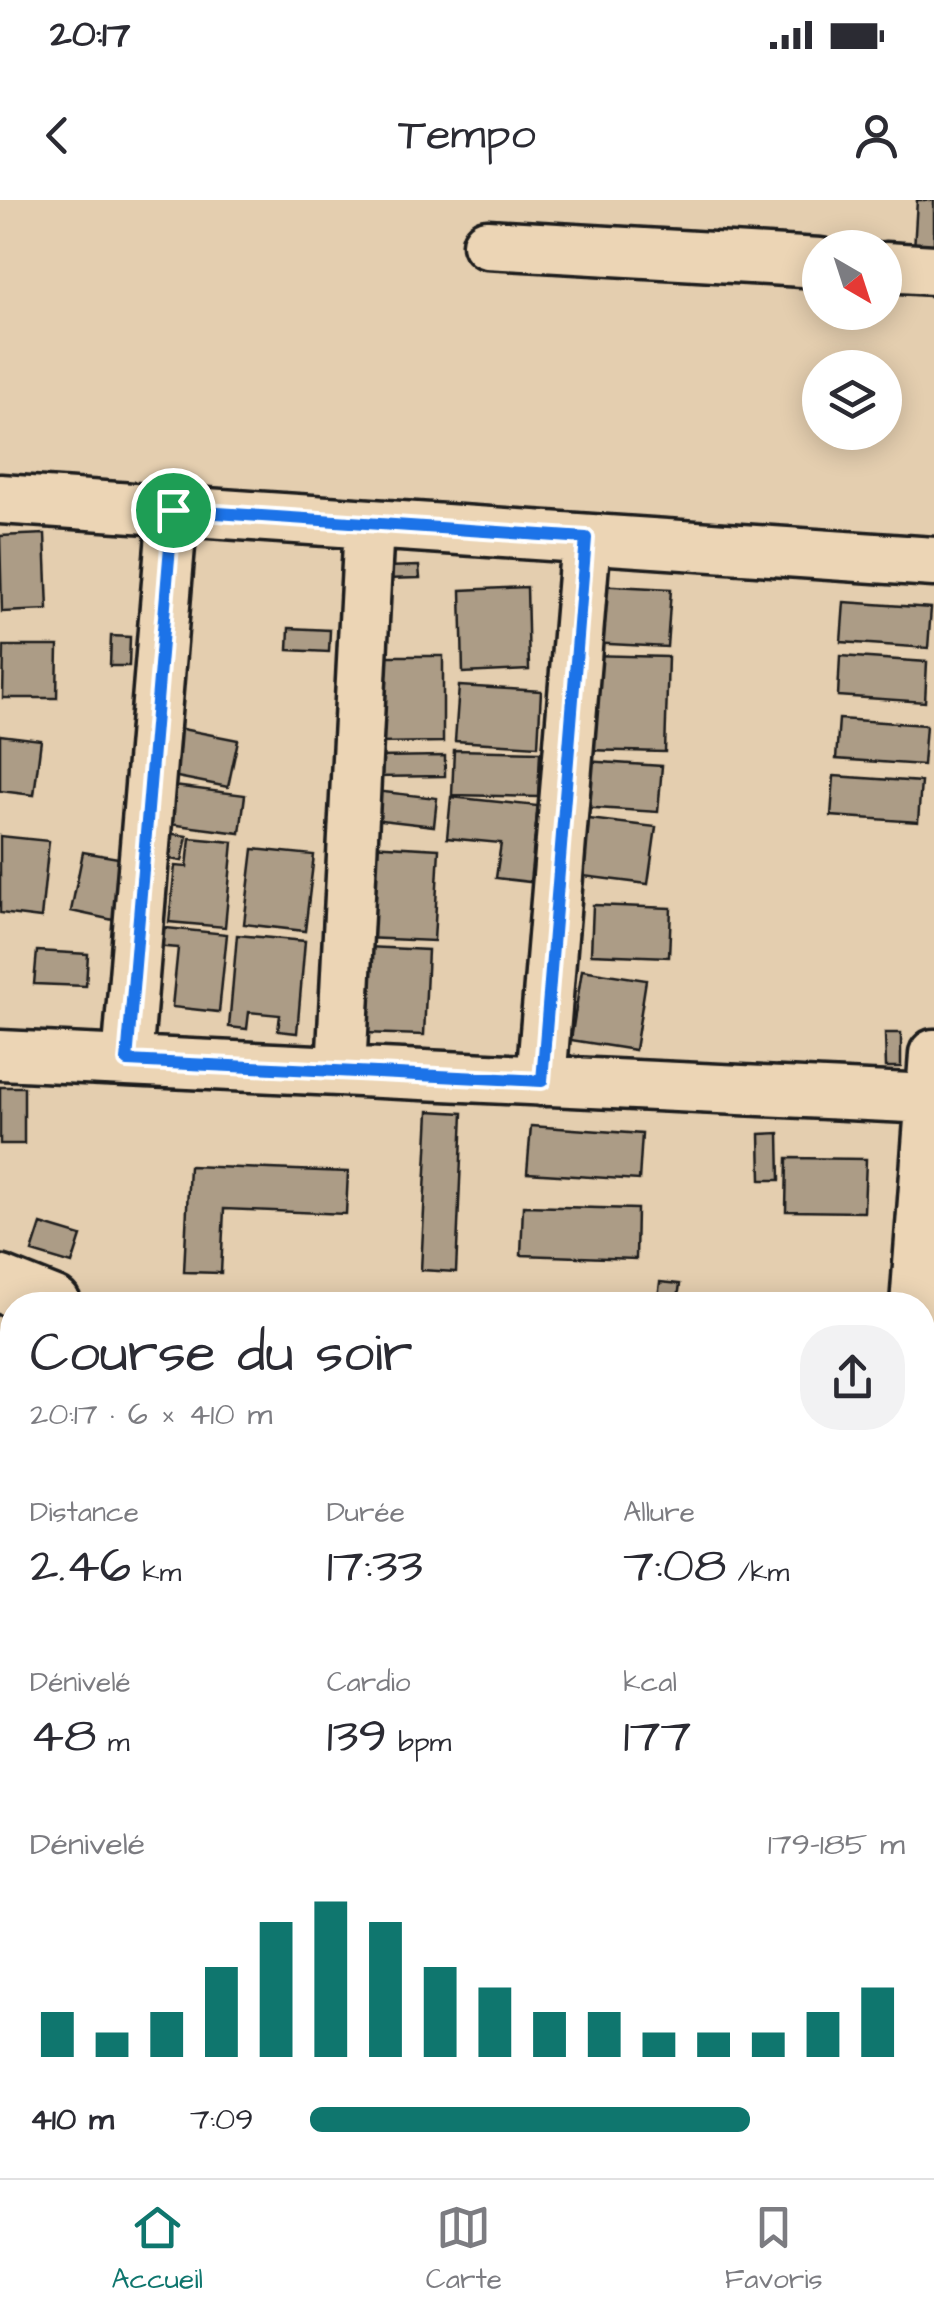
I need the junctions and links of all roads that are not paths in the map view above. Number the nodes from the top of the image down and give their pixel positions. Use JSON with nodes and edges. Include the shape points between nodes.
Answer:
{"nodes":[{"id":1,"x":487,"y":244,"type":"dead end"},
{"id":2,"x":802,"y":262,"type":"edge"},
{"id":3,"x":902,"y":268,"type":"edge"},
{"id":4,"x":934,"y":270,"type":"edge"},
{"id":5,"x":0,"y":499,"type":"edge"},
{"id":6,"x":173,"y":510,"type":"junction"},
{"id":7,"x":368,"y":524,"type":"junction"},
{"id":8,"x":586,"y":538,"type":"junction"},
{"id":9,"x":934,"y":562,"type":"edge"},
{"id":10,"x":0,"y":1055,"type":"edge"},
{"id":11,"x":127,"y":1061,"type":"junction"},
{"id":12,"x":341,"y":1071,"type":"junction"},
{"id":13,"x":932,"y":1077,"type":"edge"},
{"id":14,"x":542,"y":1081,"type":"junction"},
{"id":15,"x":915,"y":1292,"type":"edge"}],
"edges":[{"from":1,"to":2,"type":"street"},
{"from":3,"to":4,"type":"street"},
{"from":5,"to":6,"type":"street"},
{"from":6,"to":7,"type":"street"},
{"from":6,"to":11,"type":"street"},
{"from":7,"to":8,"type":"street"},
{"from":7,"to":12,"type":"street"},
{"from":8,"to":9,"type":"street"},
{"from":8,"to":14,"type":"street"},
{"from":10,"to":11,"type":"street"},
{"from":11,"to":12,"type":"street"},
{"from":12,"to":14,"type":"street"},
{"from":13,"to":14,"type":"street"},
{"from":13,"to":15,"type":"street"}]}
